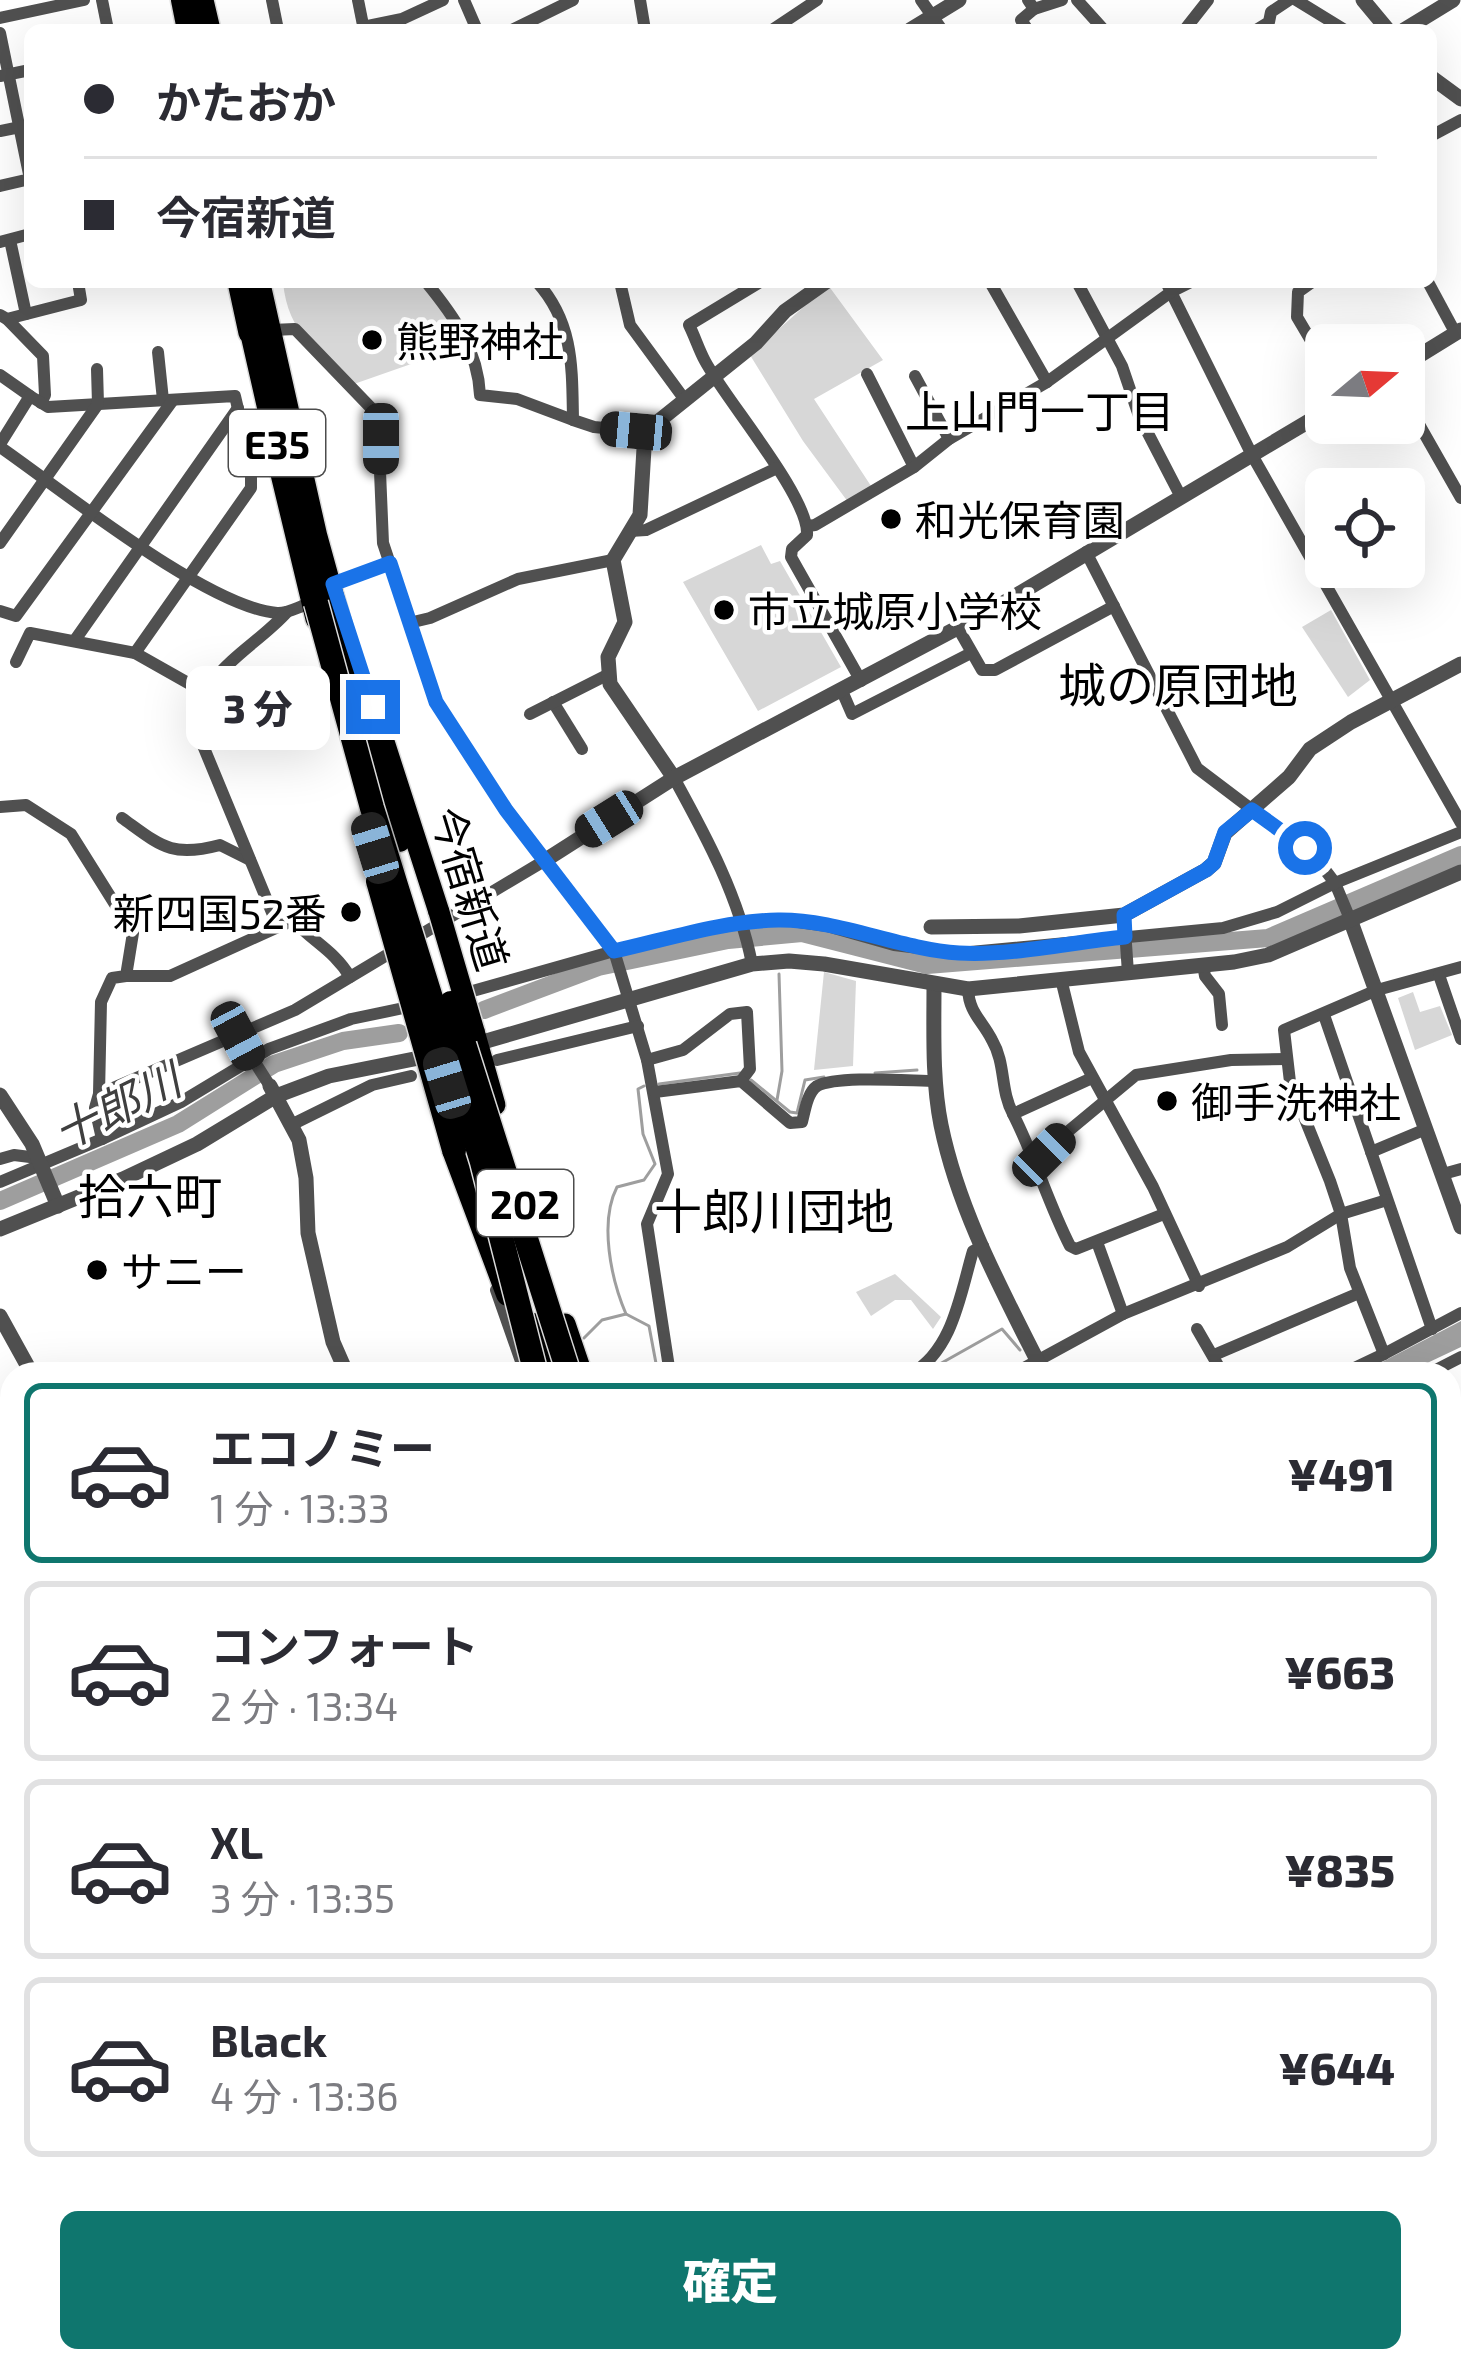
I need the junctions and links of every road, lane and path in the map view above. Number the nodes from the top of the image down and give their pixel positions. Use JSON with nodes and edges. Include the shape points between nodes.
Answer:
{"nodes":[{"id":1,"x":84,"y":0,"type":"edge"},
{"id":2,"x":443,"y":0,"type":"edge"},
{"id":3,"x":573,"y":0,"type":"edge"},
{"id":4,"x":817,"y":0,"type":"edge"},
{"id":5,"x":921,"y":0,"type":"edge"},
{"id":6,"x":959,"y":0,"type":"edge"},
{"id":7,"x":1061,"y":0,"type":"edge"},
{"id":8,"x":1077,"y":0,"type":"edge"},
{"id":9,"x":1208,"y":0,"type":"edge"},
{"id":10,"x":1293,"y":0,"type":"edge"},
{"id":11,"x":1363,"y":0,"type":"edge"},
{"id":12,"x":1453,"y":0,"type":"edge"},
{"id":13,"x":1031,"y":5,"type":"edge"},
{"id":14,"x":0,"y":18,"type":"edge"},
{"id":15,"x":937,"y":23,"type":"edge"},
{"id":16,"x":383,"y":24,"type":"edge"},
{"id":17,"x":524,"y":24,"type":"edge"},
{"id":18,"x":785,"y":24,"type":"edge"},
{"id":19,"x":1099,"y":24,"type":"edge"},
{"id":20,"x":1189,"y":24,"type":"edge"},
{"id":21,"x":1274,"y":24,"type":"edge"},
{"id":22,"x":1335,"y":24,"type":"edge"},
{"id":23,"x":1383,"y":24,"type":"edge"},
{"id":24,"x":1414,"y":24,"type":"edge"},
{"id":25,"x":0,"y":33,"type":"edge"},
{"id":26,"x":4,"y":75,"type":"edge"},
{"id":27,"x":24,"y":126,"type":"edge"},
{"id":28,"x":0,"y":131,"type":"edge"},
{"id":29,"x":5,"y":241,"type":"edge"},
{"id":30,"x":79,"y":288,"type":"edge"},
{"id":31,"x":242,"y":288,"type":"edge"},
{"id":32,"x":261,"y":288,"type":"edge"},
{"id":33,"x":262,"y":288,"type":"edge"},
{"id":34,"x":431,"y":288,"type":"edge"},
{"id":35,"x":543,"y":288,"type":"edge"},
{"id":36,"x":622,"y":288,"type":"edge"},
{"id":37,"x":750,"y":288,"type":"edge"},
{"id":38,"x":818,"y":288,"type":"edge"},
{"id":39,"x":993,"y":288,"type":"edge"},
{"id":40,"x":1080,"y":288,"type":"edge"},
{"id":41,"x":1167,"y":288,"type":"edge"},
{"id":42,"x":1168,"y":288,"type":"edge"},
{"id":43,"x":1304,"y":288,"type":"edge"},
{"id":44,"x":1432,"y":288,"type":"edge"},
{"id":45,"x":26,"y":314,"type":"junction"},
{"id":46,"x":3,"y":317,"type":"edge"},
{"id":47,"x":272,"y":330,"type":"junction"},
{"id":48,"x":1305,"y":330,"type":"edge"},
{"id":49,"x":1458,"y":332,"type":"edge"},
{"id":50,"x":1106,"y":340,"type":"junction"},
{"id":51,"x":158,"y":352,"type":"dead end"},
{"id":52,"x":1425,"y":352,"type":"edge"},
{"id":53,"x":97,"y":369,"type":"dead end"},
{"id":54,"x":867,"y":374,"type":"dead end"},
{"id":55,"x":0,"y":375,"type":"edge"},
{"id":56,"x":714,"y":375,"type":"junction"},
{"id":57,"x":915,"y":376,"type":"dead end"},
{"id":58,"x":1047,"y":382,"type":"junction"},
{"id":59,"x":36,"y":400,"type":"junction"},
{"id":60,"x":168,"y":400,"type":"junction"},
{"id":61,"x":685,"y":400,"type":"junction"},
{"id":62,"x":98,"y":404,"type":"junction"},
{"id":63,"x":238,"y":408,"type":"junction"},
{"id":64,"x":574,"y":420,"type":"junction"},
{"id":65,"x":1305,"y":423,"type":"edge"},
{"id":66,"x":645,"y":432,"type":"junction"},
{"id":67,"x":1425,"y":435,"type":"edge"},
{"id":68,"x":949,"y":439,"type":"junction"},
{"id":69,"x":0,"y":445,"type":"edge"},
{"id":70,"x":1252,"y":455,"type":"junction"},
{"id":71,"x":914,"y":466,"type":"junction"},
{"id":72,"x":776,"y":468,"type":"junction"},
{"id":73,"x":46,"y":479,"type":"junction"},
{"id":74,"x":1181,"y":497,"type":"junction"},
{"id":75,"x":1461,"y":498,"type":"edge"},
{"id":76,"x":93,"y":512,"type":"junction"},
{"id":77,"x":808,"y":526,"type":"junction"},
{"id":78,"x":630,"y":531,"type":"junction"},
{"id":79,"x":0,"y":543,"type":"edge"},
{"id":80,"x":140,"y":544,"type":"junction"},
{"id":81,"x":1087,"y":553,"type":"junction"},
{"id":82,"x":614,"y":560,"type":"junction"},
{"id":83,"x":390,"y":563,"type":"junction"},
{"id":84,"x":189,"y":578,"type":"junction"},
{"id":85,"x":320,"y":596,"type":"junction"},
{"id":86,"x":1114,"y":606,"type":"junction"},
{"id":87,"x":0,"y":610,"type":"edge"},
{"id":88,"x":286,"y":612,"type":"junction"},
{"id":89,"x":409,"y":623,"type":"junction"},
{"id":90,"x":958,"y":628,"type":"junction"},
{"id":91,"x":75,"y":640,"type":"junction"},
{"id":92,"x":135,"y":652,"type":"junction"},
{"id":93,"x":971,"y":652,"type":"junction"},
{"id":94,"x":16,"y":662,"type":"dead end"},
{"id":95,"x":1461,"y":664,"type":"edge"},
{"id":96,"x":609,"y":674,"type":"junction"},
{"id":97,"x":862,"y":681,"type":"junction"},
{"id":98,"x":842,"y":691,"type":"junction"},
{"id":99,"x":204,"y":692,"type":"junction"},
{"id":100,"x":553,"y":702,"type":"junction"},
{"id":101,"x":1390,"y":702,"type":"junction"},
{"id":102,"x":530,"y":714,"type":"dead end"},
{"id":103,"x":582,"y":749,"type":"dead end"},
{"id":104,"x":674,"y":778,"type":"junction"},
{"id":105,"x":0,"y":807,"type":"edge"},
{"id":106,"x":1252,"y":810,"type":"junction"},
{"id":107,"x":122,"y":818,"type":"dead end"},
{"id":108,"x":1461,"y":823,"type":"edge"},
{"id":109,"x":1461,"y":832,"type":"edge"},
{"id":110,"x":251,"y":861,"type":"junction"},
{"id":111,"x":544,"y":861,"type":"junction"},
{"id":112,"x":1461,"y":872,"type":"edge"},
{"id":113,"x":1335,"y":883,"type":"junction"},
{"id":114,"x":1124,"y":915,"type":"junction"},
{"id":115,"x":1350,"y":919,"type":"junction"},
{"id":116,"x":744,"y":921,"type":"junction"},
{"id":117,"x":278,"y":927,"type":"junction"},
{"id":118,"x":932,"y":927,"type":"dead end"},
{"id":119,"x":1125,"y":937,"type":"junction"},
{"id":120,"x":615,"y":952,"type":"junction"},
{"id":121,"x":752,"y":964,"type":"junction"},
{"id":122,"x":1203,"y":965,"type":"junction"},
{"id":123,"x":1461,"y":967,"type":"edge"},
{"id":124,"x":1129,"y":973,"type":"junction"},
{"id":125,"x":1438,"y":975,"type":"junction"},
{"id":126,"x":127,"y":976,"type":"junction"},
{"id":127,"x":350,"y":977,"type":"junction"},
{"id":128,"x":1060,"y":979,"type":"junction"},
{"id":129,"x":934,"y":986,"type":"junction"},
{"id":130,"x":968,"y":988,"type":"junction"},
{"id":131,"x":1377,"y":990,"type":"junction"},
{"id":132,"x":628,"y":999,"type":"junction"},
{"id":133,"x":1324,"y":1016,"type":"junction"},
{"id":134,"x":1222,"y":1025,"type":"dead end"},
{"id":135,"x":638,"y":1026,"type":"junction"},
{"id":136,"x":238,"y":1036,"type":"junction"},
{"id":137,"x":476,"y":1037,"type":"junction"},
{"id":138,"x":1461,"y":1039,"type":"edge"},
{"id":139,"x":436,"y":1049,"type":"junction"},
{"id":140,"x":250,"y":1057,"type":"junction"},
{"id":141,"x":1287,"y":1059,"type":"junction"},
{"id":142,"x":497,"y":1060,"type":"dead end"},
{"id":143,"x":647,"y":1060,"type":"junction"},
{"id":144,"x":411,"y":1076,"type":"dead end"},
{"id":145,"x":1092,"y":1078,"type":"junction"},
{"id":146,"x":742,"y":1081,"type":"junction"},
{"id":147,"x":936,"y":1081,"type":"junction"},
{"id":148,"x":273,"y":1091,"type":"junction"},
{"id":149,"x":655,"y":1092,"type":"junction"},
{"id":150,"x":99,"y":1094,"type":"junction"},
{"id":151,"x":0,"y":1095,"type":"edge"},
{"id":152,"x":1104,"y":1103,"type":"junction"},
{"id":153,"x":1013,"y":1114,"type":"junction"},
{"id":154,"x":293,"y":1124,"type":"junction"},
{"id":155,"x":1426,"y":1129,"type":"junction"},
{"id":156,"x":102,"y":1139,"type":"junction"},
{"id":157,"x":1371,"y":1152,"type":"junction"},
{"id":158,"x":1036,"y":1158,"type":"junction"},
{"id":159,"x":0,"y":1160,"type":"edge"},
{"id":160,"x":39,"y":1161,"type":"junction"},
{"id":161,"x":1461,"y":1169,"type":"edge"},
{"id":162,"x":1443,"y":1174,"type":"junction"},
{"id":163,"x":0,"y":1183,"type":"edge"},
{"id":164,"x":1387,"y":1200,"type":"junction"},
{"id":165,"x":58,"y":1206,"type":"junction"},
{"id":166,"x":1164,"y":1214,"type":"junction"},
{"id":167,"x":1341,"y":1214,"type":"junction"},
{"id":168,"x":1461,"y":1226,"type":"edge"},
{"id":169,"x":0,"y":1229,"type":"edge"},
{"id":170,"x":1097,"y":1242,"type":"junction"},
{"id":171,"x":983,"y":1246,"type":"junction"},
{"id":172,"x":1198,"y":1286,"type":"junction"},
{"id":173,"x":1359,"y":1293,"type":"junction"},
{"id":174,"x":1461,"y":1313,"type":"edge"},
{"id":175,"x":1123,"y":1314,"type":"junction"},
{"id":176,"x":0,"y":1316,"type":"edge"},
{"id":177,"x":1197,"y":1329,"type":"dead end"},
{"id":178,"x":1432,"y":1329,"type":"junction"},
{"id":179,"x":1214,"y":1354,"type":"junction"},
{"id":180,"x":1384,"y":1354,"type":"junction"},
{"id":181,"x":25,"y":1362,"type":"edge"},
{"id":182,"x":341,"y":1362,"type":"edge"},
{"id":183,"x":521,"y":1362,"type":"edge"},
{"id":184,"x":538,"y":1362,"type":"edge"},
{"id":185,"x":539,"y":1362,"type":"edge"},
{"id":186,"x":540,"y":1362,"type":"edge"},
{"id":187,"x":565,"y":1362,"type":"edge"},
{"id":188,"x":578,"y":1362,"type":"edge"},
{"id":189,"x":668,"y":1362,"type":"edge"},
{"id":190,"x":926,"y":1362,"type":"edge"},
{"id":191,"x":1038,"y":1362,"type":"edge"},
{"id":192,"x":1050,"y":1362,"type":"edge"},
{"id":193,"x":1218,"y":1362,"type":"edge"},
{"id":194,"x":1367,"y":1362,"type":"edge"}],
"edges":[{"from":1,"to":14,"type":"street"},
{"from":2,"to":16,"type":"street"},
{"from":3,"to":17,"type":"street"},
{"from":4,"to":18,"type":"street"},
{"from":5,"to":15,"type":"street"},
{"from":6,"to":15,"type":"street"},
{"from":7,"to":13,"type":"street"},
{"from":8,"to":19,"type":"street"},
{"from":9,"to":20,"type":"street"},
{"from":10,"to":21,"type":"street","via":[[1271,12]]},
{"from":10,"to":22,"type":"street"},
{"from":11,"to":23,"type":"street"},
{"from":12,"to":24,"type":"street"},
{"from":25,"to":26,"type":"street"},
{"from":26,"to":27,"type":"street"},
{"from":27,"to":28,"type":"street"},
{"from":29,"to":45,"type":"street"},
{"from":30,"to":45,"type":"street","via":[[81,300]]},
{"from":31,"to":85,"type":"highway","number":"E35"},
{"from":32,"to":187,"type":"highway","number":"E35","bridge":true,"via":[[371,747]]},
{"from":33,"to":47,"type":"highway","name":"今宿新道","number":"202"},
{"from":34,"to":64,"type":"street","via":[[476,359],[480,395],[501,394]]},
{"from":35,"to":64,"type":"street","via":[[572,350]]},
{"from":36,"to":61,"type":"street","via":[[631,325]]},
{"from":37,"to":56,"type":"street","via":[[689,326]]},
{"from":38,"to":56,"type":"street"},
{"from":39,"to":58,"type":"street"},
{"from":40,"to":50,"type":"street"},
{"from":41,"to":50,"type":"street"},
{"from":42,"to":70,"type":"street"},
{"from":43,"to":48,"type":"street","via":[[1297,316]]},
{"from":44,"to":49,"type":"street"},
{"from":45,"to":46,"type":"street"},
{"from":46,"to":59,"type":"street","via":[[43,356],[45,395]]},
{"from":47,"to":83,"type":"street","via":[[295,329],[373,410]]},
{"from":47,"to":85,"type":"highway","name":"今宿新道","number":"202"},
{"from":49,"to":52,"type":"street"},
{"from":50,"to":58,"type":"street"},
{"from":50,"to":74,"type":"street"},
{"from":51,"to":60,"type":"street"},
{"from":53,"to":62,"type":"street"},
{"from":54,"to":71,"type":"street"},
{"from":55,"to":59,"type":"street"},
{"from":56,"to":61,"type":"street"},
{"from":56,"to":72,"type":"street"},
{"from":57,"to":68,"type":"street"},
{"from":58,"to":68,"type":"street"},
{"from":59,"to":62,"type":"street","via":[[48,407]]},
{"from":59,"to":69,"type":"street"},
{"from":60,"to":62,"type":"street"},
{"from":60,"to":63,"type":"street","via":[[235,396]]},
{"from":60,"to":76,"type":"street"},
{"from":61,"to":66,"type":"street"},
{"from":62,"to":73,"type":"street"},
{"from":63,"to":80,"type":"street"},
{"from":63,"to":84,"type":"street","via":[[251,488]]},
{"from":64,"to":66,"type":"street"},
{"from":65,"to":70,"type":"street"},
{"from":66,"to":78,"type":"street","via":[[644,493]]},
{"from":67,"to":75,"type":"street"},
{"from":68,"to":71,"type":"street"},
{"from":69,"to":73,"type":"street"},
{"from":70,"to":74,"type":"street"},
{"from":70,"to":101,"type":"street"},
{"from":71,"to":77,"type":"street"},
{"from":72,"to":77,"type":"street"},
{"from":72,"to":78,"type":"street"},
{"from":73,"to":76,"type":"street"},
{"from":73,"to":79,"type":"street"},
{"from":74,"to":81,"type":"street"},
{"from":76,"to":80,"type":"street"},
{"from":76,"to":87,"type":"street","via":[[16,616]]},
{"from":77,"to":97,"type":"street","via":[[791,557]]},
{"from":78,"to":82,"type":"street"},
{"from":80,"to":84,"type":"street"},
{"from":80,"to":91,"type":"street"},
{"from":81,"to":86,"type":"street"},
{"from":81,"to":90,"type":"street"},
{"from":82,"to":89,"type":"street","via":[[518,579]]},
{"from":82,"to":96,"type":"street","via":[[625,622]]},
{"from":83,"to":85,"type":"street"},
{"from":83,"to":89,"type":"street"},
{"from":84,"to":88,"type":"street"},
{"from":84,"to":92,"type":"street"},
{"from":85,"to":88,"type":"street"},
{"from":85,"to":137,"type":"highway","name":"今宿新道","number":"202","bridge":true,"via":[[439,912]]},
{"from":85,"to":139,"type":"highway","name":"今宿新道","number":"202","bridge":true,"via":[[350,765]]},
{"from":85,"to":184,"type":"highway","bridge":true,"via":[[374,866],[454,1150]]},
{"from":85,"to":186,"type":"highway","number":"E35","bridge":true,"via":[[371,808]]},
{"from":86,"to":93,"type":"street","via":[[995,670],[982,670]]},
{"from":86,"to":106,"type":"street","via":[[1197,769]]},
{"from":88,"to":99,"type":"street"},
{"from":89,"to":111,"type":"street","via":[[436,702]]},
{"from":90,"to":93,"type":"street"},
{"from":90,"to":97,"type":"street"},
{"from":91,"to":92,"type":"street"},
{"from":91,"to":94,"type":"street","via":[[30,633]]},
{"from":92,"to":99,"type":"street"},
{"from":93,"to":98,"type":"street","via":[[852,714]]},
{"from":95,"to":101,"type":"street"},
{"from":96,"to":100,"type":"street"},
{"from":96,"to":104,"type":"street"},
{"from":97,"to":98,"type":"street"},
{"from":98,"to":104,"type":"street"},
{"from":99,"to":110,"type":"street","via":[[197,731]]},
{"from":100,"to":102,"type":"street"},
{"from":100,"to":103,"type":"street"},
{"from":101,"to":106,"type":"street","via":[[1310,749]]},
{"from":101,"to":108,"type":"street"},
{"from":104,"to":111,"type":"street"},
{"from":104,"to":116,"type":"street"},
{"from":105,"to":126,"type":"street","via":[[26,806],[71,834],[133,933]]},
{"from":106,"to":113,"type":"street","via":[[1305,848]]},
{"from":106,"to":114,"type":"street","via":[[1225,832],[1206,870]]},
{"from":107,"to":110,"type":"street","via":[[162,847],[188,854],[220,845]]},
{"from":109,"to":113,"type":"street"},
{"from":110,"to":117,"type":"street"},
{"from":111,"to":120,"type":"street"},
{"from":111,"to":127,"type":"street"},
{"from":112,"to":115,"type":"street"},
{"from":113,"to":115,"type":"street"},
{"from":113,"to":119,"type":"street","via":[[1223,928]]},
{"from":114,"to":118,"type":"street"},
{"from":114,"to":119,"type":"street"},
{"from":115,"to":122,"type":"street","via":[[1268,955]]},
{"from":115,"to":131,"type":"street"},
{"from":116,"to":119,"type":"street","via":[[826,926],[961,953]]},
{"from":116,"to":120,"type":"street"},
{"from":116,"to":121,"type":"street"},
{"from":117,"to":126,"type":"street","via":[[170,976]]},
{"from":117,"to":127,"type":"street","via":[[293,920],[338,956]]},
{"from":119,"to":124,"type":"street"},
{"from":120,"to":132,"type":"street"},
{"from":120,"to":140,"type":"street","via":[[351,1018]]},
{"from":121,"to":129,"type":"street","via":[[824,964]]},
{"from":121,"to":132,"type":"street"},
{"from":122,"to":124,"type":"street"},
{"from":122,"to":134,"type":"street","via":[[1219,994]]},
{"from":123,"to":125,"type":"street"},
{"from":124,"to":128,"type":"street"},
{"from":125,"to":131,"type":"street"},
{"from":125,"to":138,"type":"street"},
{"from":126,"to":150,"type":"street","via":[[112,978],[100,1001]]},
{"from":127,"to":136,"type":"street"},
{"from":128,"to":130,"type":"street"},
{"from":128,"to":145,"type":"street"},
{"from":129,"to":130,"type":"street"},
{"from":129,"to":147,"type":"street"},
{"from":130,"to":153,"type":"street"},
{"from":131,"to":133,"type":"street"},
{"from":131,"to":155,"type":"street"},
{"from":132,"to":135,"type":"street"},
{"from":132,"to":137,"type":"street"},
{"from":133,"to":141,"type":"street","via":[[1284,1030]]},
{"from":133,"to":157,"type":"street"},
{"from":135,"to":142,"type":"street"},
{"from":135,"to":143,"type":"street"},
{"from":136,"to":140,"type":"street"},
{"from":136,"to":150,"type":"street"},
{"from":137,"to":139,"type":"street"},
{"from":137,"to":188,"type":"highway","name":"今宿新道","number":"202"},
{"from":139,"to":148,"type":"street"},
{"from":139,"to":183,"type":"street","via":[[441,1136]]},
{"from":139,"to":185,"type":"highway","name":"今宿新道","number":"202"},
{"from":140,"to":148,"type":"street"},
{"from":140,"to":156,"type":"street"},
{"from":141,"to":152,"type":"street","via":[[1136,1075]]},
{"from":141,"to":167,"type":"street"},
{"from":143,"to":146,"type":"street","via":[[683,1050],[730,1014],[747,1012],[750,1070]]},
{"from":143,"to":149,"type":"street"},
{"from":144,"to":154,"type":"street","via":[[372,1085]]},
{"from":145,"to":152,"type":"street"},
{"from":145,"to":153,"type":"street"},
{"from":146,"to":147,"type":"street","via":[[790,1124],[802,1122],[809,1096],[824,1084]]},
{"from":146,"to":149,"type":"street"},
{"from":147,"to":171,"type":"street","via":[[949,1158]]},
{"from":148,"to":154,"type":"street"},
{"from":148,"to":165,"type":"street","via":[[197,1144]]},
{"from":149,"to":189,"type":"street","via":[[668,1174],[647,1224]]},
{"from":150,"to":156,"type":"street"},
{"from":151,"to":160,"type":"street"},
{"from":152,"to":158,"type":"street"},
{"from":152,"to":166,"type":"street"},
{"from":153,"to":158,"type":"street"},
{"from":154,"to":182,"type":"street","via":[[308,1233]]},
{"from":155,"to":157,"type":"street"},
{"from":155,"to":162,"type":"street"},
{"from":156,"to":160,"type":"street"},
{"from":157,"to":164,"type":"street"},
{"from":158,"to":170,"type":"street","via":[[1070,1246]]},
{"from":159,"to":160,"type":"street"},
{"from":160,"to":163,"type":"street"},
{"from":160,"to":165,"type":"street"},
{"from":161,"to":162,"type":"street"},
{"from":162,"to":168,"type":"street"},
{"from":164,"to":167,"type":"street"},
{"from":164,"to":178,"type":"street"},
{"from":165,"to":169,"type":"street"},
{"from":166,"to":170,"type":"street"},
{"from":166,"to":172,"type":"street"},
{"from":167,"to":172,"type":"street"},
{"from":167,"to":173,"type":"street"},
{"from":170,"to":175,"type":"street"},
{"from":171,"to":190,"type":"street","via":[[974,1251],[947,1335]]},
{"from":171,"to":191,"type":"street"},
{"from":172,"to":175,"type":"street"},
{"from":173,"to":179,"type":"street"},
{"from":173,"to":180,"type":"street"},
{"from":174,"to":178,"type":"street"},
{"from":175,"to":192,"type":"street"},
{"from":176,"to":181,"type":"street"},
{"from":177,"to":179,"type":"street"},
{"from":178,"to":180,"type":"street"},
{"from":179,"to":193,"type":"street"},
{"from":180,"to":194,"type":"street"}]}
